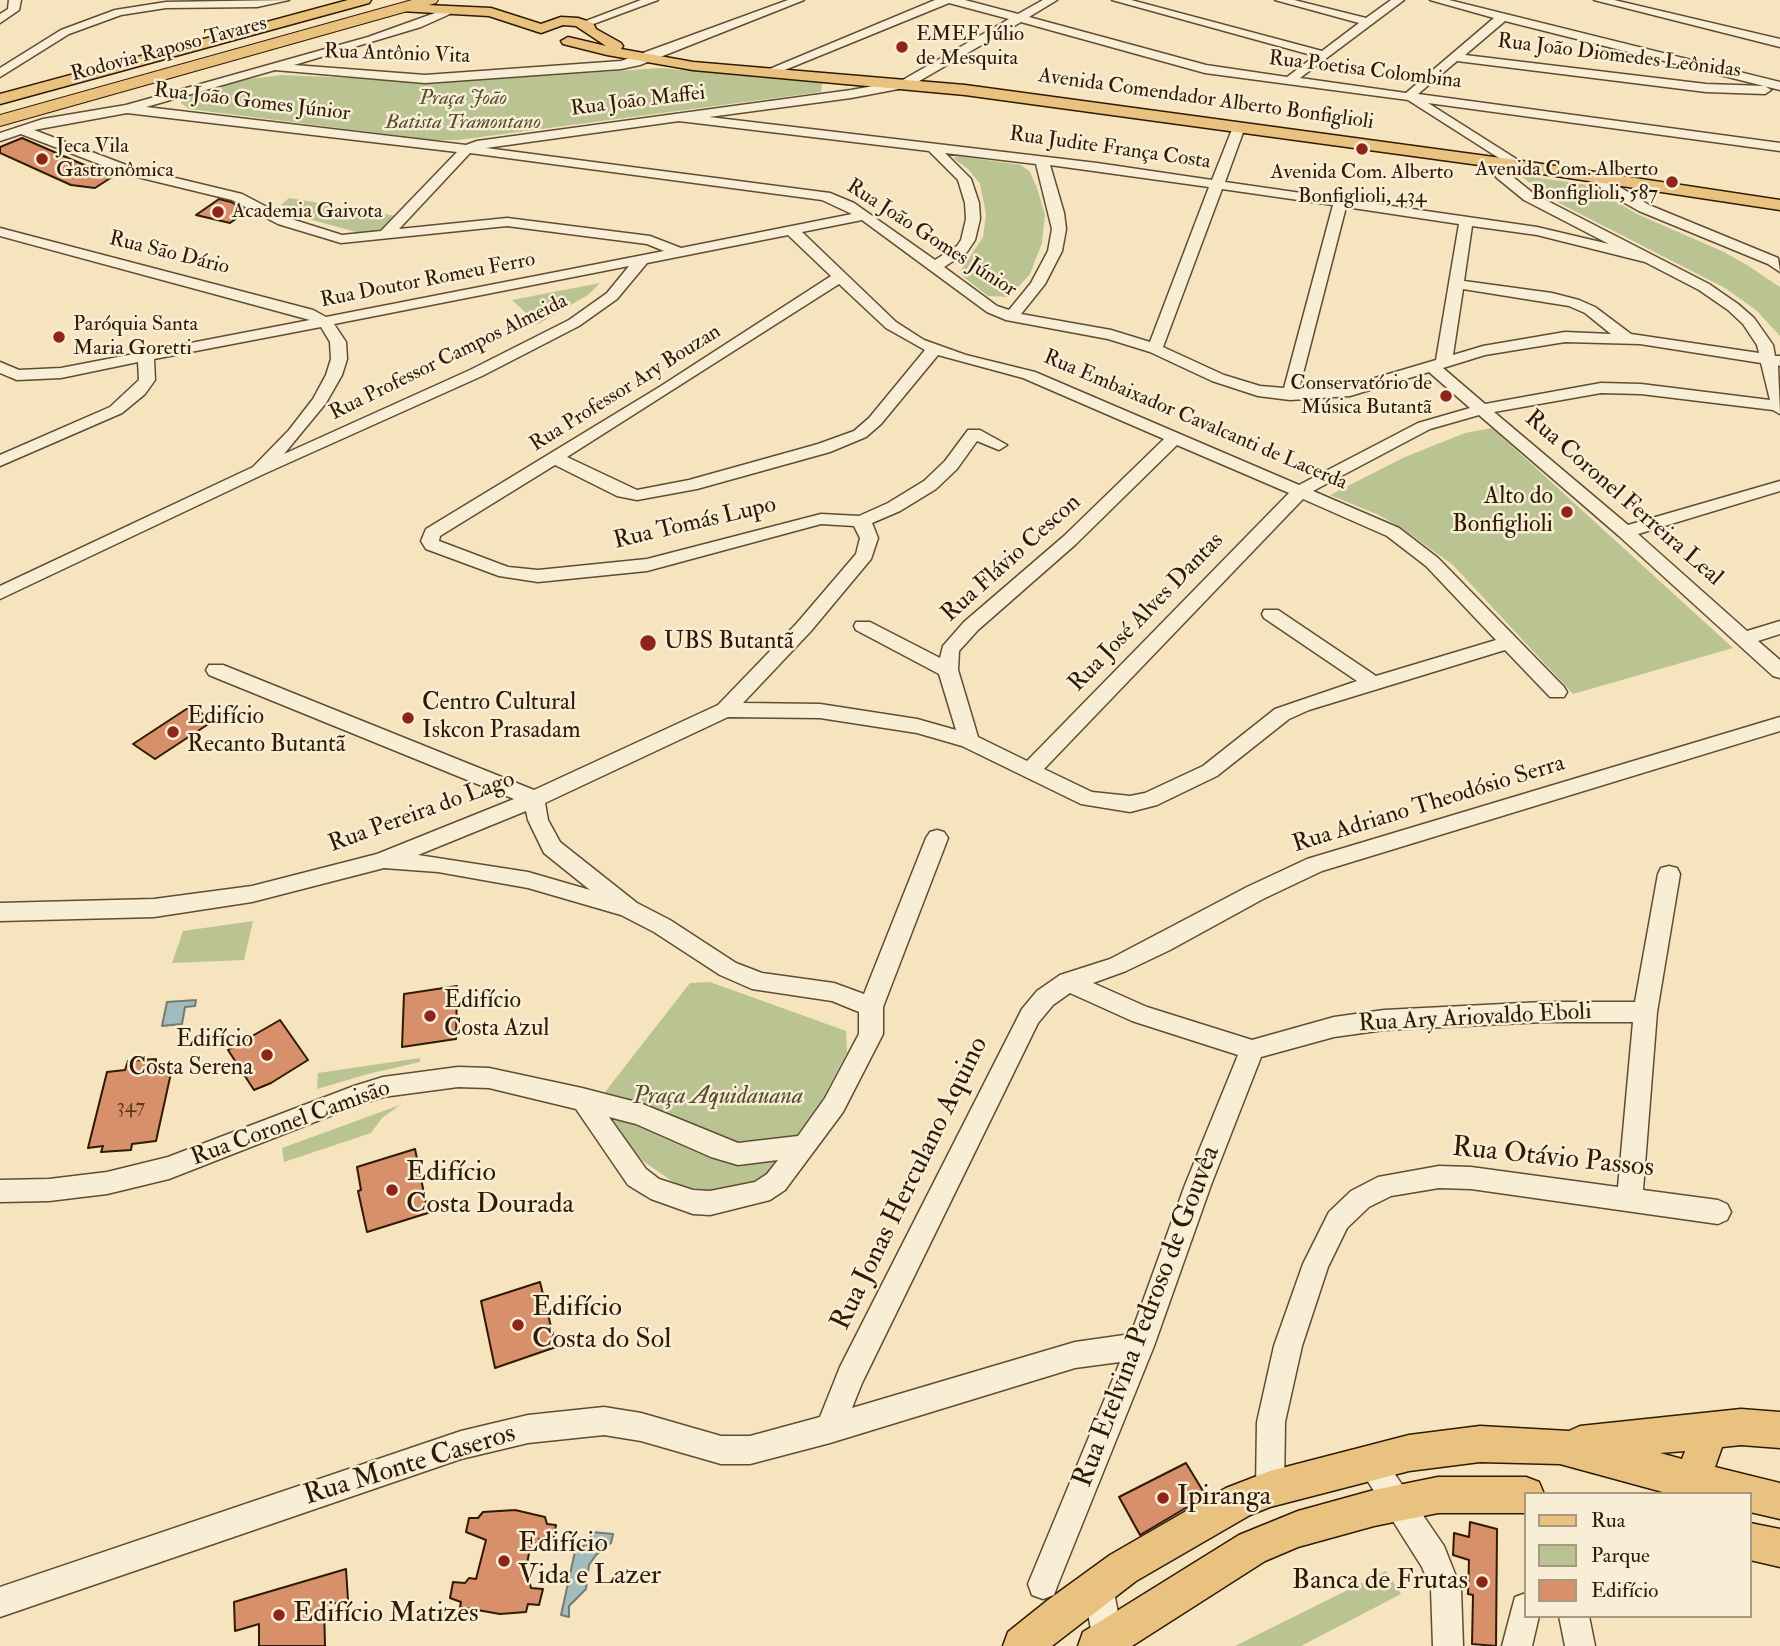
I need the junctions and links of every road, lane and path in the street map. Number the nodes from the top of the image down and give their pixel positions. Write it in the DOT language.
graph roads {
  1 [pos="15,0"];
  2 [pos="283,0"];
  3 [pos="364,0"];
  4 [pos="430,0"];
  5 [pos="501,0"];
  6 [pos="652,0"];
  7 [pos="798,0"];
  8 [pos="946,0"];
  9 [pos="952,0"];
  10 [pos="1051,0"];
  11 [pos="1118,0"];
  12 [pos="1281,0"];
  13 [pos="1398,0"];
  14 [pos="1436,0"];
  15 [pos="1600,0"];
  16 [pos="404,4"];
  17 [pos="446,12"];
  18 [pos="1502,17"];
  19 [pos="0,19"];
  20 [pos="1018,19"];
  21 [pos="1367,22"];
  22 [pos="546,26"];
  23 [pos="587,28"];
  24 [pos="568,41"];
  25 [pos="1780,43"];
  26 [pos="633,55"];
  27 [pos="1322,55"];
  28 [pos="1454,57"];
  29 [pos="195,66"];
  30 [pos="276,67"];
  31 [pos="0,73"];
  32 [pos="766,73"];
  33 [pos="842,79"];
  34 [pos="1289,81"];
  35 [pos="905,84"];
  36 [pos="1780,87"];
  37 [pos="1409,96"];
  38 [pos="0,99"];
  39 [pos="814,99"];
  40 [pos="127,109"];
  41 [pos="0,110"];
  42 [pos="51,117"];
  43 [pos="676,117"];
  44 [pos="1239,127"];
  45 [pos="2,131"];
  46 [pos="24,131"];
  47 [pos="524,137"];
  48 [pos="1475,139"];
  49 [pos="1780,147"];
  50 [pos="933,148"];
  51 [pos="467,149"];
  52 [pos="514,155"];
  53 [pos="1453,157"];
  54 [pos="1042,161"];
  55 [pos="1491,162"];
  56 [pos="1516,165"];
  57 [pos="1597,177"];
  58 [pos="1217,185"];
  59 [pos="1661,186"];
  60 [pos="1340,203"];
  61 [pos="1780,205"];
  62 [pos="1644,208"];
  63 [pos="1558,213"];
  64 [pos="864,216"];
  65 [pos="1466,222"];
  66 [pos="792,231"];
  67 [pos="1537,231"];
  68 [pos="0,232"];
  69 [pos="385,235"];
  70 [pos="682,253"];
  71 [pos="1644,258"];
  72 [pos="641,261"];
  73 [pos="1778,264"];
  74 [pos="933,266"];
  75 [pos="840,277"];
  76 [pos="1457,284"];
  77 [pos="1011,317"];
  78 [pos="325,322"];
  79 [pos="1626,338"];
  80 [pos="1155,349"];
  81 [pos="933,350"];
  82 [pos="146,357"];
  83 [pos="1774,360"];
  84 [pos="1437,364"];
  85 [pos="0,368"];
  86 [pos="1290,394"];
  87 [pos="1779,407"];
  88 [pos="1483,409"];
  89 [pos="1175,438"];
  90 [pos="999,445"];
  91 [pos="557,459"];
  92 [pos="0,461"];
  93 [pos="259,471"];
  94 [pos="1780,486"];
  95 [pos="1301,491"];
  96 [pos="860,522"];
  97 [pos="1625,532"];
  98 [pos="432,533"];
  99 [pos="0,593"];
  100 [pos="1271,614"];
  101 [pos="863,626"];
  102 [pos="1780,627"];
  103 [pos="1744,639"];
  104 [pos="1510,642"];
  105 [pos="216,670"];
  106 [pos="948,670"];
  107 [pos="1780,671"];
  108 [pos="1372,682"];
  109 [pos="1557,692"];
  110 [pos="725,710"];
  111 [pos="1780,724"];
  112 [pos="969,740"];
  113 [pos="1029,771"];
  114 [pos="534,799"];
  115 [pos="937,838"];
  116 [pos="380,861"];
  117 [pos="1669,874"];
  118 [pos="629,909"];
  119 [pos="0,912"];
  120 [pos="1068,982"];
  121 [pos="871,1007"];
  122 [pos="1645,1012"];
  123 [pos="1252,1051"];
  124 [pos="582,1098"];
  125 [pos="805,1146"];
  126 [pos="0,1192"];
  127 [pos="1630,1198"];
  128 [pos="1718,1212"];
  129 [pos="1140,1346"];
  130 [pos="830,1429"];
  131 [pos="1710,1430"];
  132 [pos="1780,1430"];
  133 [pos="1560,1446"];
  134 [pos="1368,1461"];
  135 [pos="1691,1487"];
  136 [pos="1270,1489"];
  137 [pos="1733,1492"];
  138 [pos="1524,1495"];
  139 [pos="1752,1495"];
  140 [pos="1780,1502"];
  141 [pos="1396,1503"];
  142 [pos="1752,1541"];
  143 [pos="1780,1548"];
  144 [pos="1044,1584"];
  145 [pos="1098,1586"];
  146 [pos="0,1602"];
  147 [pos="1524,1616"];
  148 [pos="1574,1618"];
  149 [pos="1104,1644"];
  150 [pos="1022,1646"];
  151 [pos="1448,1646"];
  152 [pos="1517,1646"];
  153 [pos="1580,1646"];
  1 -- 19 [label="street"];
  2 -- 31 [label="street"];
  3 -- 38 [label="main road"];
  4 -- 16 [label="highway, Rodovia Raposo Tavares"];
  5 -- 22 [label="main road"];
  6 -- 23 [label="street"];
  7 -- 26 [label="street, Rua Antônio Vita"];
  8 -- 32 [label="street"];
  9 -- 20 [label="street, Rua Poetisa Colombina"];
  10 -- 20 [label="street"];
  11 -- 27 [label="street"];
  12 -- 21 [label="street"];
  13 -- 21 [label="street"];
  14 -- 18 [label="street"];
  15 -- 25 [label="street"];
  16 -- 17 [label="main road"];
  16 -- 29 [label="highway, Rodovia Raposo Tavares"];
  16 -- 41 [label="highway, Rodovia Raposo Tavares"];
  17 -- 22 [label="main road"];
  17 -- 30 [label="street"];
  18 -- 28 [label="street"];
  18 -- 36 [label="street"];
  20 -- 34 [label="street, Rua Poetisa Colombina"];
  20 -- 35 [label="street"];
  21 -- 27 [label="street"];
  22 -- 23 [label="main road"];
  22 -- 24 [label="main road"];
  23 -- 24 [label="main road"];
  23 -- 26 [label="main road, Avenida Comendador Alberto Bonfiglioli"];
  24 -- 26 [label="main road, Avenida Comendador Alberto Bonfiglioli"];
  26 -- 30 [label="street, Rua Antônio Vita"];
  26 -- 32 [label="main road, Avenida Comendador Alberto Bonfiglioli"];
  27 -- 34 [label="street"];
  28 -- 36 [label="street, Rua João Diomedes Leônidas"];
  28 -- 37 [label="street"];
  29 -- 42 [label="highway"];
  29 -- 45 [label="highway, Rodovia Raposo Tavares"];
  30 -- 40 [label="street"];
  32 -- 33 [label="main road, Avenida Comendador Alberto Bonfiglioli"];
  33 -- 35 [label="main road, Avenida Comendador Alberto Bonfiglioli"];
  33 -- 39 [label="street, Rua João Maffei"];
  34 -- 37 [label="street, Rua Poetisa Colombina"];
  35 -- 39 [label="street, Rua João Maffei"];
  35 -- 44 [label="main road, Avenida Comendador Alberto Bonfiglioli"];
  37 -- 48 [label="street"];
  37 -- 49 [label="street, Rua Poetisa Colombina"];
  39 -- 43 [label="street, Rua João Maffei"];
  40 -- 42 [label="street"];
  40 -- 51 [label="street, Rua João Gomes Júnior"];
  42 -- 45 [label="street"];
  42 -- 46 [label="street"];
  43 -- 47 [label="street, Rua João Maffei"];
  43 -- 50 [label="street, Rua Judite França Costa"];
  44 -- 53 [label="main road, Avenida Comendador Alberto Bonfiglioli"];
  44 -- 58 [label="street"];
  45 -- 46 [label="street"];
  46 -- 69 [label="street"];
  47 -- 51 [label="street, Rua João Maffei"];
  47 -- 52 [label="street"];
  48 -- 53 [label="street"];
  48 -- 56 [label="street"];
  50 -- 54 [label="street, Rua Judite França Costa"];
  50 -- 74 [label="street"];
  51 -- 52 [label="street, Rua João Gomes Júnior"];
  51 -- 69 [label="street"];
  52 -- 64 [label="street, Rua João Gomes Júnior"];
  53 -- 55 [label="main road, Avenida Comendador Alberto Bonfiglioli"];
  54 -- 58 [label="street, Rua Judite França Costa"];
  54 -- 77 [label="street"];
  55 -- 56 [label="main road, Avenida Comendador Alberto Bonfiglioli"];
  55 -- 63 [label="street"];
  56 -- 57 [label="main road, Avenida Comendador Alberto Bonfiglioli"];
  57 -- 59 [label="main road, Avenida Comendador Alberto Bonfiglioli"];
  57 -- 62 [label="street"];
  58 -- 60 [label="street, Rua Judite França Costa"];
  58 -- 80 [label="street"];
  59 -- 61 [label="main road, Avenida Comendador Alberto Bonfiglioli"];
  59 -- 62 [label="street"];
  60 -- 65 [label="street, Rua Judite França Costa"];
  60 -- 86 [label="street"];
  62 -- 73 [label="street"];
  63 -- 67 [label="street"];
  63 -- 71 [label="street"];
  64 -- 66 [label="street, Rua Doutor Romeu Ferro"];
  64 -- 74 [label="street, Rua João Gomes Júnior"];
  65 -- 67 [label="street, Rua Judite França Costa"];
  65 -- 76 [label="street"];
  66 -- 70 [label="street, Rua Doutor Romeu Ferro"];
  66 -- 75 [label="street, Rua Embaixador Cavalcanti de Lacerda"];
  67 -- 71 [label="street, Rua Judite França Costa"];
  68 -- 78 [label="street, Rua São Dário"];
  69 -- 70 [label="street"];
  70 -- 72 [label="street, Rua Doutor Romeu Ferro"];
  71 -- 83 [label="street"];
  72 -- 78 [label="street, Rua Doutor Romeu Ferro"];
  72 -- 93 [label="street, Rua Professor Campos Almeida"];
  74 -- 77 [label="street, Rua João Gomes Júnior"];
  75 -- 81 [label="street, Rua Embaixador Cavalcanti de Lacerda"];
  75 -- 91 [label="street, Rua Professor Ary Bouzan"];
  76 -- 79 [label="street"];
  76 -- 84 [label="street"];
  77 -- 80 [label="street, Rua João Gomes Júnior"];
  78 -- 82 [label="street, Rua Doutor Romeu Ferro"];
  78 -- 93 [label="street"];
  79 -- 83 [label="street, Rua João Gomes Júnior"];
  79 -- 84 [label="street, Rua João Gomes Júnior"];
  80 -- 86 [label="street, Rua João Gomes Júnior"];
  81 -- 89 [label="street, Rua Embaixador Cavalcanti de Lacerda"];
  81 -- 91 [label="street"];
  82 -- 85 [label="street, Rua Doutor Romeu Ferro"];
  82 -- 92 [label="street"];
  83 -- 87 [label="street"];
  84 -- 86 [label="street, Rua João Gomes Júnior"];
  84 -- 88 [label="street, Rua Coronel Ferreira Leal"];
  87 -- 88 [label="street, Rua José Alves Dantas"];
  88 -- 95 [label="street, Rua José Alves Dantas"];
  88 -- 97 [label="street, Rua Coronel Ferreira Leal"];
  89 -- 95 [label="street, Rua Embaixador Cavalcanti de Lacerda"];
  89 -- 106 [label="street, Rua Flávio Cescon"];
  90 -- 96 [label="street"];
  91 -- 98 [label="street, Rua Professor Ary Bouzan"];
  93 -- 99 [label="street, Rua Professor Campos Almeida"];
  94 -- 97 [label="street"];
  95 -- 104 [label="street, Rua Embaixador Cavalcanti de Lacerda"];
  95 -- 113 [label="street, Rua José Alves Dantas"];
  96 -- 98 [label="street, Rua Tomás Lupo"];
  96 -- 110 [label="street"];
  97 -- 103 [label="street, Rua Coronel Ferreira Leal"];
  100 -- 108 [label="street"];
  101 -- 106 [label="street"];
  102 -- 103 [label="street"];
  103 -- 107 [label="street, Rua Coronel Ferreira Leal"];
  104 -- 108 [label="street"];
  104 -- 109 [label="street, Rua Embaixador Cavalcanti de Lacerda"];
  105 -- 114 [label="street"];
  106 -- 112 [label="street"];
  108 -- 113 [label="street"];
  110 -- 112 [label="street"];
  110 -- 114 [label="street"];
  111 -- 120 [label="street, Rua Adriano Theodósio Serra"];
  112 -- 113 [label="street"];
  114 -- 116 [label="street, Rua Pereira do Lago"];
  114 -- 118 [label="street, Rua Pereira do Lago"];
  115 -- 121 [label="street"];
  116 -- 118 [label="street"];
  116 -- 119 [label="street, Rua Pereira do Lago"];
  117 -- 122 [label="street"];
  118 -- 121 [label="street, Rua Pereira do Lago"];
  120 -- 123 [label="street"];
  120 -- 130 [label="street, Rua Jonas Herculano Aquino"];
  121 -- 125 [label="street"];
  122 -- 123 [label="street, Rua Ary Ariovaldo Eboli"];
  122 -- 127 [label="street"];
  123 -- 129 [label="street, Rua Etelvina Pedroso de Gouvêa"];
  124 -- 125 [label="street, Rua Coronel Camisão"];
  124 -- 125 [label="street"];
  124 -- 126 [label="street, Rua Coronel Camisão"];
  127 -- 128 [label="street, Rua Otávio Passos"];
  127 -- 136 [label="street, Rua Otávio Passos"];
  129 -- 130 [label="street, Rua Monte Caseros"];
  129 -- 144 [label="street, Rua Etelvina Pedroso de Gouvêa"];
  130 -- 146 [label="street, Rua Monte Caseros"];
  131 -- 132 [label="main road"];
  131 -- 133 [label="main road"];
  131 -- 135 [label="main road"];
  133 -- 134 [label="main road"];
  133 -- 135 [label="main road"];
  134 -- 136 [label="main road"];
  134 -- 141 [label="street"];
  135 -- 137 [label="main road"];
  136 -- 145 [label="main road"];
  138 -- 141 [label="main road"];
  139 -- 140 [label="main road"];
  141 -- 149 [label="main road"];
  141 -- 151 [label="street"];
  142 -- 143 [label="main road"];
  145 -- 149 [label="street"];
  145 -- 150 [label="main road"];
  147 -- 152 [label="street"];
  148 -- 153 [label="street"];
}
